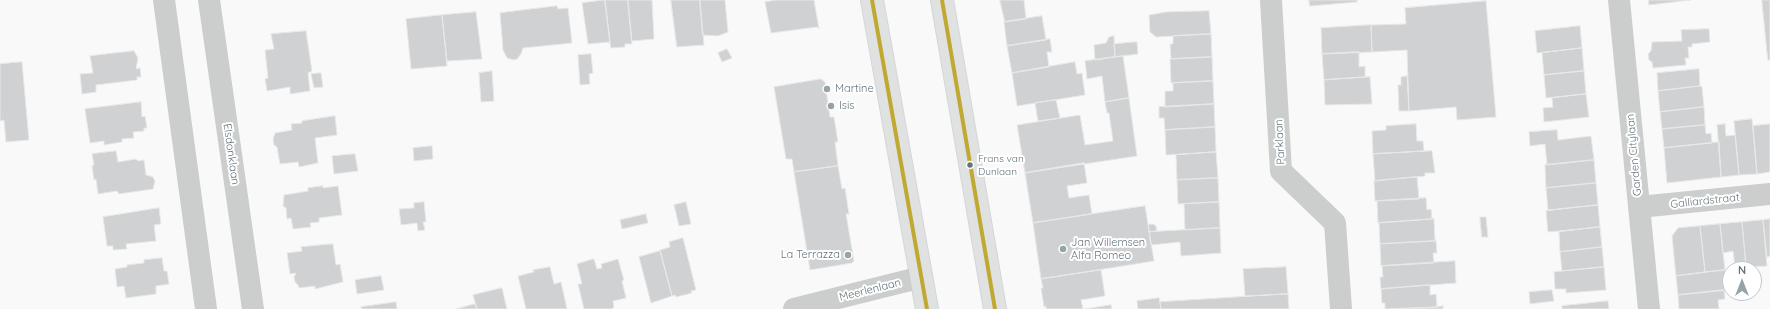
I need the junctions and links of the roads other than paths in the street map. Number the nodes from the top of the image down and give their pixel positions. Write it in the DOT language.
graph roads {
  1 [pos="164,0"];
  2 [pos="209,0"];
  3 [pos="872,0"];
  4 [pos="942,0"];
  5 [pos="1271,0"];
  6 [pos="1619,0"];
  7 [pos="1770,194"];
  8 [pos="1639,207"];
  9 [pos="922,277"];
  10 [pos="206,309"];
  11 [pos="253,309"];
  12 [pos="794,309"];
  13 [pos="927,309"];
  14 [pos="995,309"];
  15 [pos="1341,309"];
  16 [pos="1649,309"];
  1 -- 10 [label="street"];
  2 -- 11 [label="street, Elsdonklaan"];
  3 -- 9 [label="main road"];
  4 -- 14 [label="main road"];
  5 -- 15 [label="street, Parklaan"];
  6 -- 8 [label="street, Garden Citylaan"];
  7 -- 8 [label="street, Galliardstraat"];
  8 -- 16 [label="street, Garden Citylaan"];
  9 -- 12 [label="street, Meerlenlaan"];
  9 -- 13 [label="main road"];
}
